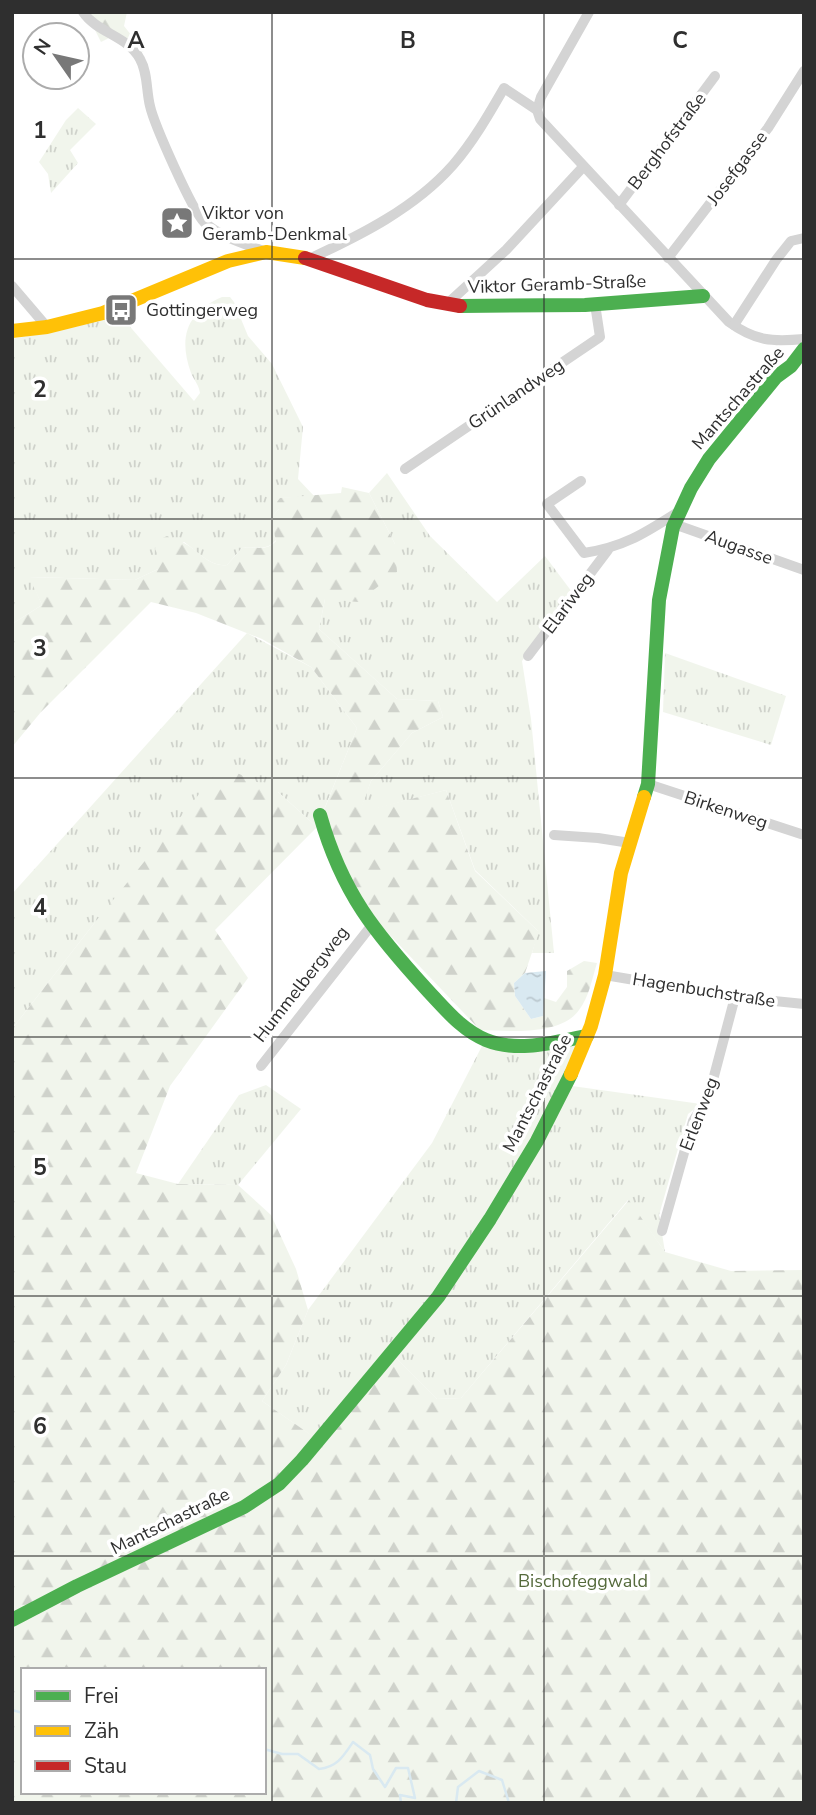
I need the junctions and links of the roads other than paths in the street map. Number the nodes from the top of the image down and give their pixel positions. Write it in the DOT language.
graph roads {
  1 [pos="83,12"];
  2 [pos="589,12"];
  3 [pos="803,72"];
  4 [pos="715,76"];
  5 [pos="537,110"];
  6 [pos="583,167"];
  7 [pos="619,205"];
  8 [pos="804,238"];
  9 [pos="266,252"];
  10 [pos="668,258"];
  11 [pos="309,259"];
  12 [pos="12,286"];
  13 [pos="703,296"];
  14 [pos="595,304"];
  15 [pos="446,305"];
  16 [pos="734,326"];
  17 [pos="47,327"];
  18 [pos="12,331"];
  19 [pos="804,339"];
  20 [pos="804,349"];
  21 [pos="405,469"];
  22 [pos="580,481"];
  23 [pos="676,518"];
  24 [pos="608,550"];
  25 [pos="804,570"];
  26 [pos="528,656"];
  27 [pos="648,784"];
  28 [pos="320,815"];
  29 [pos="554,835"];
  30 [pos="804,835"];
  31 [pos="629,843"];
  32 [pos="371,926"];
  33 [pos="605,975"];
  34 [pos="735,997"];
  35 [pos="804,1004"];
  36 [pos="587,1036"];
  37 [pos="261,1066"];
  38 [pos="662,1231"];
  39 [pos="12,1620"];
  1 -- 9 [label="street"];
  2 -- 5 [label="street"];
  3 -- 10 [label="street, Josefgasse"];
  4 -- 7 [label="street, Berghofstraße"];
  5 -- 6 [label="street, Berghofstraße"];
  5 -- 11 [label="street, Berghofstraße"];
  6 -- 7 [label="street, Berghofstraße"];
  6 -- 15 [label="street"];
  7 -- 10 [label="street, Berghofstraße"];
  8 -- 16 [label="street"];
  9 -- 11 [label="street, Viktor Geramb-Straße"];
  9 -- 17 [label="street, Viktor Geramb-Straße"];
  10 -- 13 [label="street, Berghofstraße"];
  11 -- 15 [label="street, Viktor Geramb-Straße"];
  12 -- 17 [label="street"];
  13 -- 14 [label="street, Viktor Geramb-Straße"];
  13 -- 16 [label="street"];
  14 -- 15 [label="street, Viktor Geramb-Straße"];
  14 -- 21 [label="street, Grünlandweg"];
  16 -- 19 [label="street"];
  17 -- 18 [label="street, Viktor Geramb-Straße"];
  20 -- 23 [label="street, Mantschastraße"];
  22 -- 24 [label="street, Elariweg"];
  23 -- 24 [label="street, Elariweg"];
  23 -- 25 [label="street, Augasse"];
  23 -- 27 [label="street, Mantschastraße"];
  24 -- 26 [label="street, Elariweg"];
  27 -- 30 [label="street, Birkenweg"];
  27 -- 31 [label="street, Mantschastraße"];
  28 -- 32 [label="street, Hummelbergweg"];
  29 -- 31 [label="street"];
  31 -- 33 [label="street, Mantschastraße"];
  32 -- 36 [label="street, Hummelbergweg"];
  32 -- 37 [label="street, Hummelbergweg"];
  33 -- 34 [label="street, Hagenbuchstraße"];
  33 -- 36 [label="street, Mantschastraße"];
  34 -- 35 [label="street, Hagenbuchstraße"];
  34 -- 38 [label="street, Erlenweg"];
  36 -- 39 [label="street, Mantschastraße"];
}
